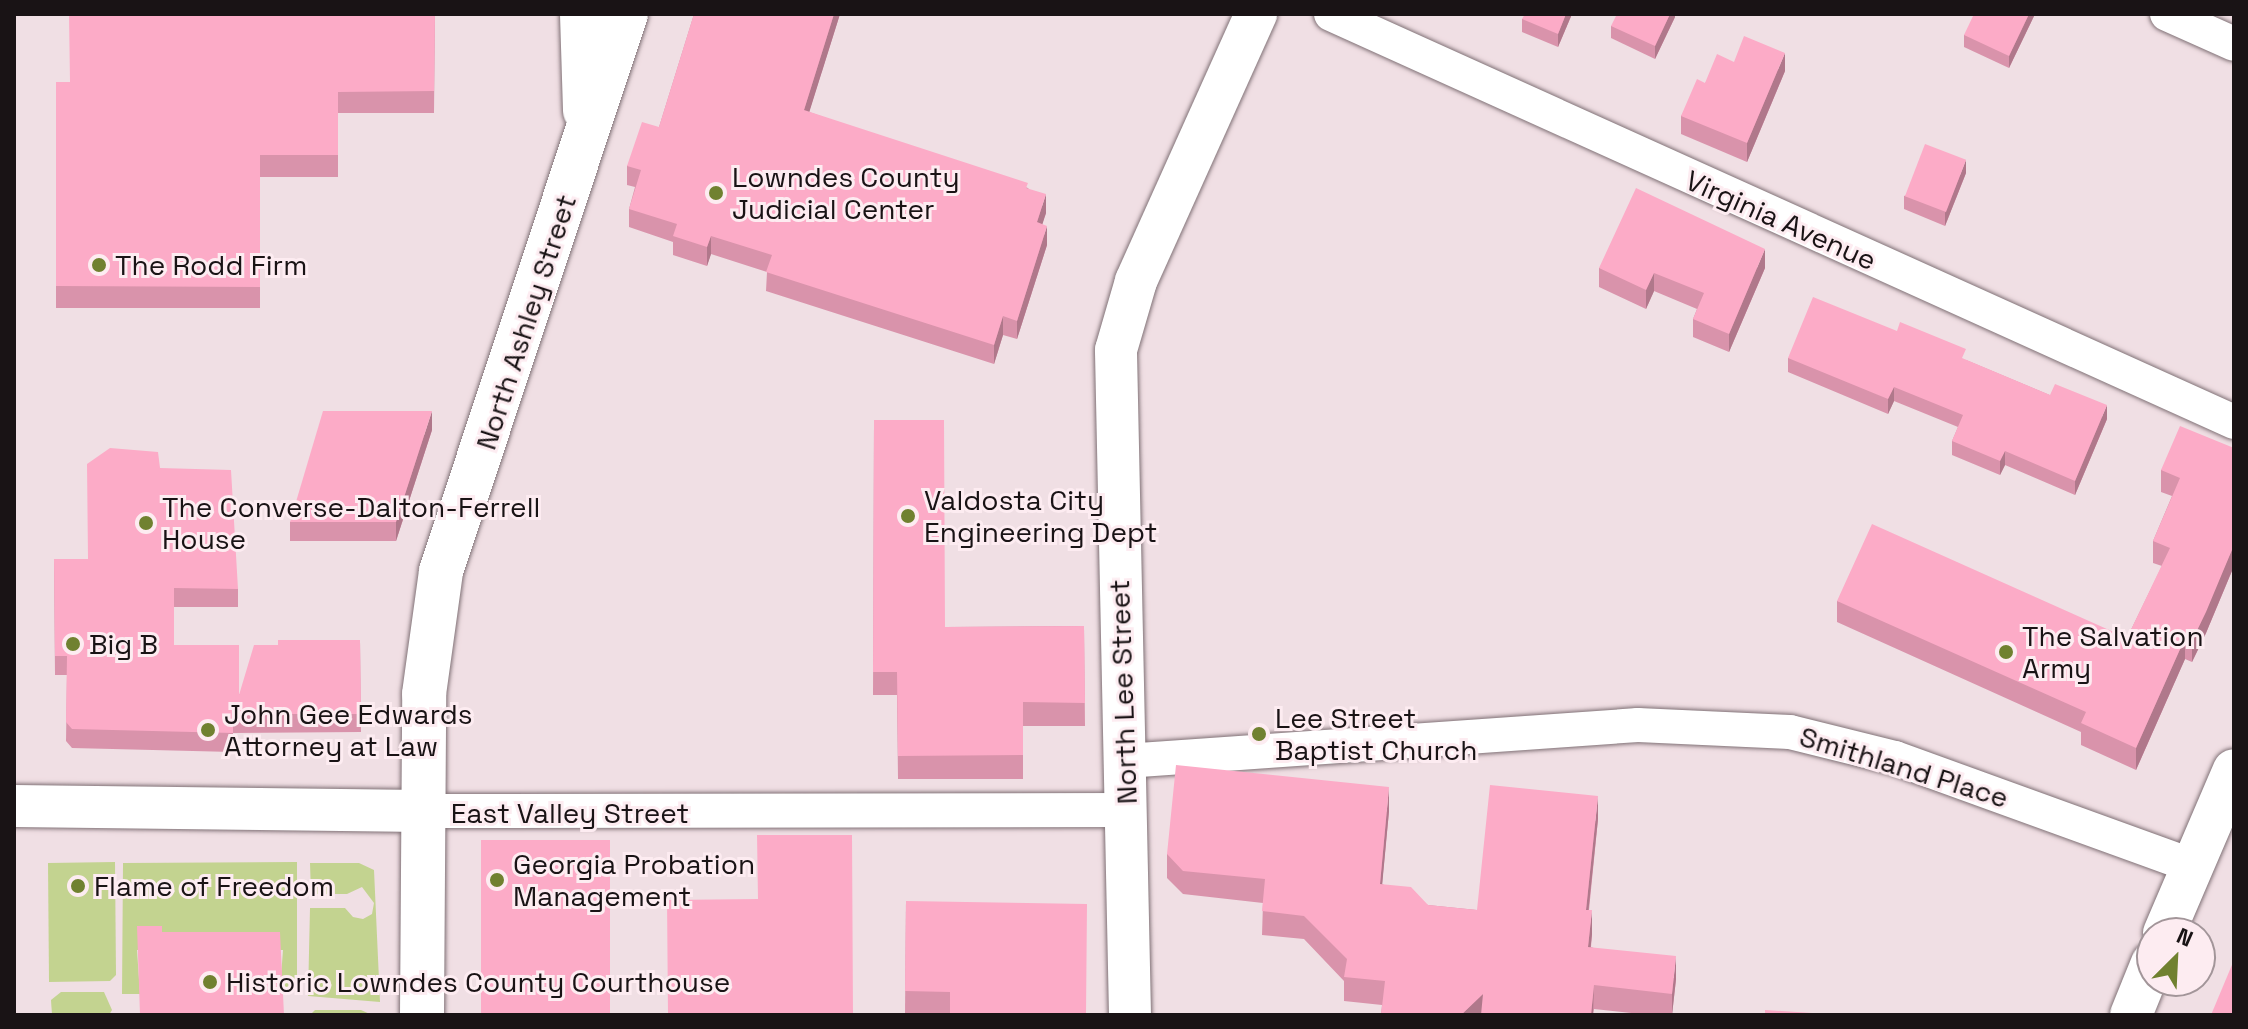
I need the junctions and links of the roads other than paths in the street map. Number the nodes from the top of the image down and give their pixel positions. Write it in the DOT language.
graph roads {
  1 [pos="582,14"];
  2 [pos="626,14"];
  3 [pos="1256,14"];
  4 [pos="1331,14"];
  5 [pos="2167,14"];
  6 [pos="2234,44"];
  7 [pos="587,133"];
  8 [pos="2234,422"];
  9 [pos="1125,761"];
  10 [pos="2234,770"];
  11 [pos="14,806"];
  12 [pos="1127,810"];
  13 [pos="423,811"];
  14 [pos="2193,866"];
  15 [pos="2171,917"];
  16 [pos="422,1015"];
  17 [pos="1130,1015"];
  1 -- 7 [label="main road"];
  2 -- 7 [label="main road, North Ashley Street"];
  3 -- 9 [label="street, North Lee Street"];
  4 -- 8 [label="street, Virginia Avenue"];
  5 -- 6 [label="street"];
  7 -- 13 [label="main road, North Ashley Street"];
  9 -- 12 [label="street, North Lee Street"];
  9 -- 14 [label="street, Smithland Place"];
  10 -- 14 [label="street"];
  11 -- 13 [label="street, East Valley Street"];
  12 -- 13 [label="street, East Valley Street"];
  12 -- 17 [label="street, North Lee Street"];
  13 -- 16 [label="main road, North Ashley Street"];
  14 -- 15 [label="street"];
}
